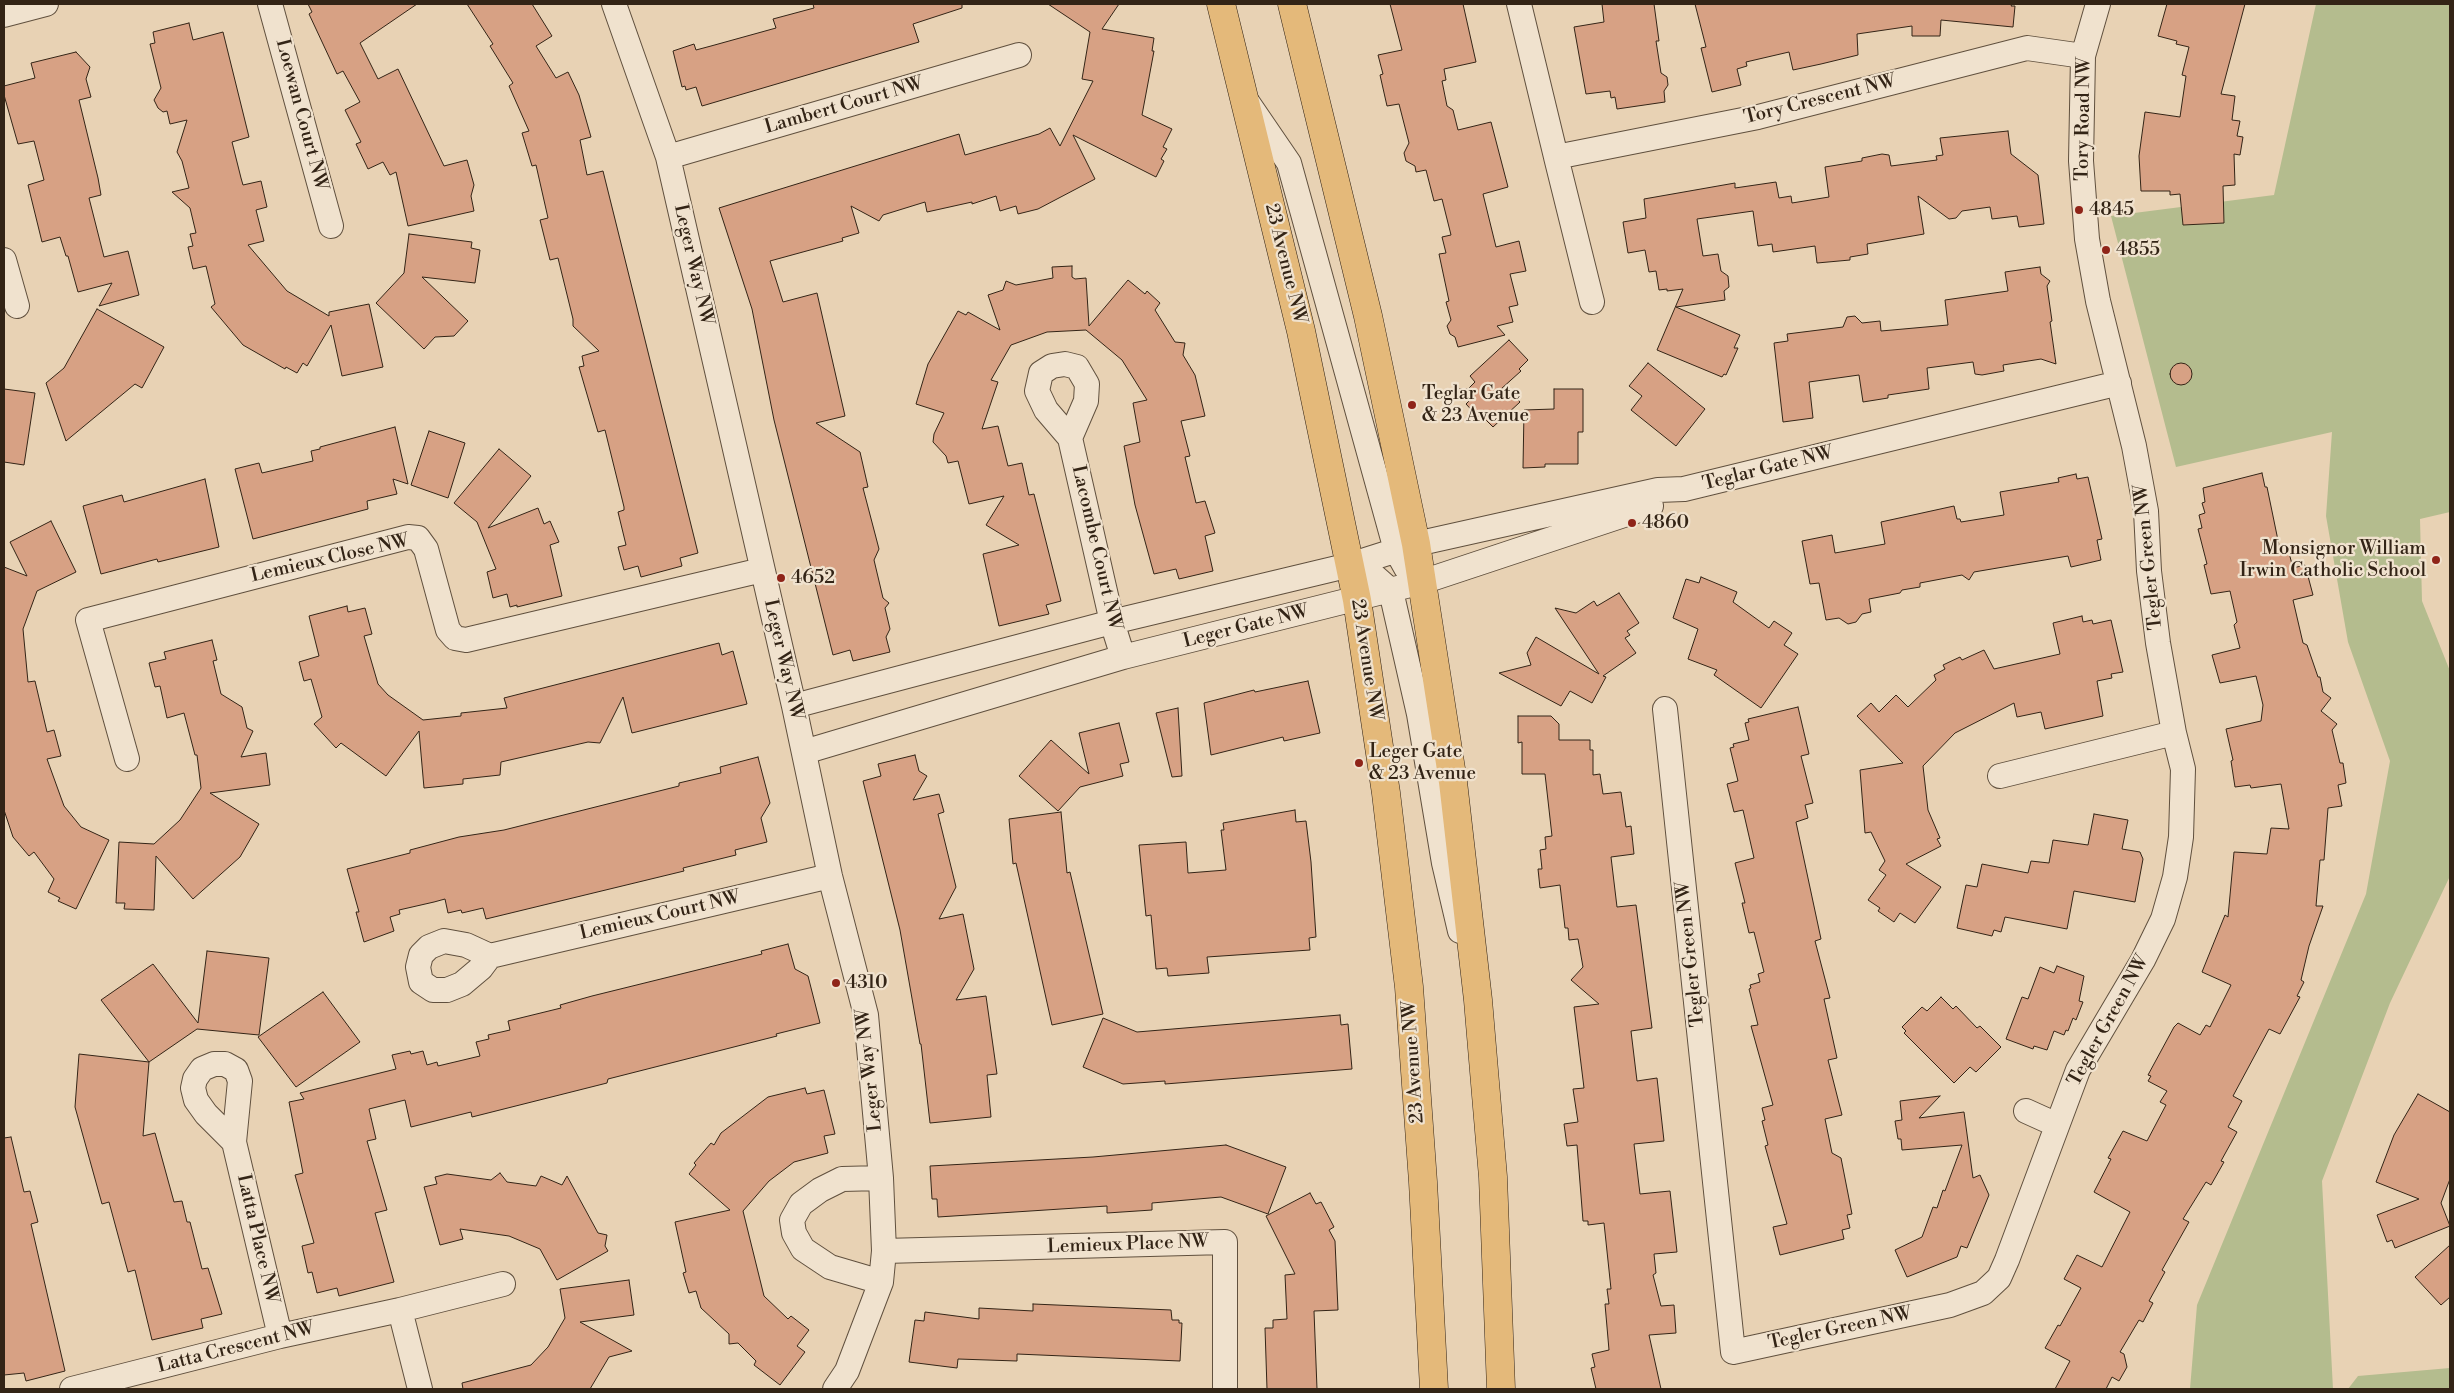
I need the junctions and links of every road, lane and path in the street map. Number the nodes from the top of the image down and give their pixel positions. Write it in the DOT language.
graph roads {
  1 [pos="46,4"];
  2 [pos="270,4"];
  3 [pos="614,4"];
  4 [pos="1221,4"];
  5 [pos="1292,4"];
  6 [pos="1519,4"];
  7 [pos="2098,4"];
  8 [pos="4,15"];
  9 [pos="1019,55"];
  10 [pos="2083,56"];
  11 [pos="1245,98"];
  12 [pos="668,157"];
  13 [pos="1556,157"];
  14 [pos="331,226"];
  15 [pos="4,260"];
  16 [pos="1592,302"];
  17 [pos="17,306"];
  18 [pos="2119,383"];
  19 [pos="1070,438"];
  20 [pos="1684,490"];
  21 [pos="1406,547"];
  22 [pos="1350,564"];
  23 [pos="762,570"];
  24 [pos="1422,582"];
  25 [pos="1391,591"];
  26 [pos="1357,600"];
  27 [pos="1112,622"];
  28 [pos="1123,657"];
  29 [pos="794,706"];
  30 [pos="1665,710"];
  31 [pos="2174,733"];
  32 [pos="804,752"];
  33 [pos="127,760"];
  34 [pos="2000,776"];
  35 [pos="830,876"];
  36 [pos="490,956"];
  37 [pos="1478,1000"];
  38 [pos="2026,1111"];
  39 [pos="2057,1126"];
  40 [pos="234,1142"];
  41 [pos="881,1178"];
  42 [pos="884,1251"];
  43 [pos="881,1282"];
  44 [pos="503,1284"];
  45 [pos="400,1310"];
  46 [pos="280,1336"];
  47 [pos="72,1389"];
  48 [pos="420,1389"];
  49 [pos="835,1389"];
  50 [pos="1225,1389"];
  51 [pos="1434,1389"];
  52 [pos="1501,1389"];
  1 -- 8 [label="street"];
  2 -- 14 [label="street, Loewan Court NW"];
  3 -- 12 [label="street, Leger Way NW"];
  4 -- 11 [label="main road, 23 Avenue NW"];
  5 -- 21 [label="main road"];
  6 -- 13 [label="street"];
  7 -- 10 [label="street, Tory Road NW"];
  9 -- 12 [label="street, Lambert Court NW"];
  10 -- 13 [label="street, Tory Crescent NW"];
  10 -- 18 [label="street, Tory Road NW"];
  11 -- 21 [label="street"];
  11 -- 22 [label="main road, 23 Avenue NW"];
  12 -- 23 [label="street, Leger Way NW"];
  13 -- 16 [label="street"];
  15 -- 17 [label="street"];
  18 -- 20 [label="street, Teglar Gate NW"];
  18 -- 31 [label="street, Tegler Green NW"];
  19 -- 27 [label="street, Lacombe Court NW"];
  20 -- 21 [label="street, Teglar Gate NW"];
  20 -- 24 [label="street, Leger Gate NW"];
  21 -- 22 [label="street, Leger Gate NW"];
  21 -- 24 [label="main road"];
  22 -- 25 [label="street"];
  22 -- 26 [label="main road, 23 Avenue NW"];
  22 -- 27 [label="street, Leger Gate NW"];
  23 -- 29 [label="street, Leger Way NW"];
  23 -- 33 [label="street, Lemieux Close NW"];
  24 -- 25 [label="street, Leger Gate NW"];
  24 -- 37 [label="main road"];
  25 -- 26 [label="street, Leger Gate NW"];
  25 -- 37 [label="street"];
  26 -- 28 [label="street, Leger Gate NW"];
  26 -- 51 [label="main road, 23 Avenue NW"];
  27 -- 28 [label="street, Lacombe Court NW"];
  27 -- 29 [label="street, Leger Gate NW"];
  28 -- 32 [label="street, Leger Gate NW"];
  29 -- 32 [label="street, Leger Way NW"];
  30 -- 39 [label="street, Tegler Green NW"];
  31 -- 34 [label="street"];
  31 -- 39 [label="street, Tegler Green NW"];
  32 -- 35 [label="street, Leger Way NW"];
  35 -- 36 [label="street, Lemieux Court NW"];
  35 -- 41 [label="street, Leger Way NW"];
  37 -- 52 [label="main road"];
  38 -- 39 [label="street"];
  40 -- 46 [label="street, Latta Place NW"];
  41 -- 42 [label="street, Leger Way NW"];
  41 -- 43 [label="street"];
  42 -- 43 [label="street, Leger Way NW"];
  42 -- 50 [label="street, Lemieux Place NW"];
  43 -- 49 [label="street, Leger Way NW"];
  44 -- 45 [label="street, Latta Crescent NW"];
  45 -- 46 [label="street, Latta Crescent NW"];
  45 -- 48 [label="street"];
  46 -- 47 [label="street, Latta Crescent NW"];
}
